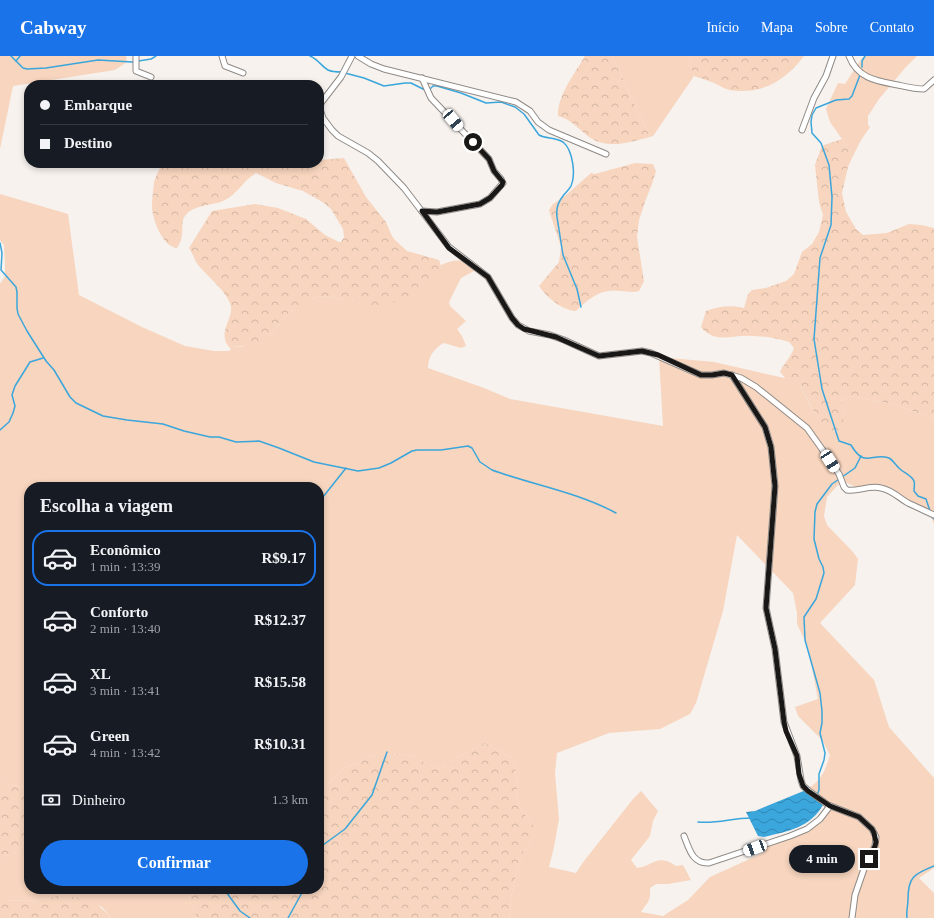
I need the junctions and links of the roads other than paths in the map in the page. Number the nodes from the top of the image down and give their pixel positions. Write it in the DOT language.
graph roads {
  1 [pos="136,56"];
  2 [pos="222,56"];
  3 [pos="352,56"];
  4 [pos="358,56"];
  5 [pos="833,56"];
  6 [pos="849,56"];
  7 [pos="243,73"];
  8 [pos="151,77"];
  9 [pos="422,78"];
  10 [pos="934,80"];
  11 [pos="324,99"];
  12 [pos="324,119"];
  13 [pos="802,130"];
  14 [pos="606,154"];
  15 [pos="422,211"];
  16 [pos="732,375"];
  17 [pos="934,515"];
  18 [pos="830,806"];
  19 [pos="684,836"];
  20 [pos="852,918"];
  1 -- 8 [label="street"];
  2 -- 7 [label="street"];
  3 -- 11 [label="street"];
  4 -- 9 [label="street"];
  5 -- 13 [label="street"];
  6 -- 10 [label="street"];
  9 -- 14 [label="street"];
  9 -- 15 [label="street"];
  12 -- 15 [label="street"];
  15 -- 16 [label="street"];
  16 -- 17 [label="street"];
  16 -- 18 [label="street"];
  18 -- 19 [label="street"];
  18 -- 20 [label="street"];
}
